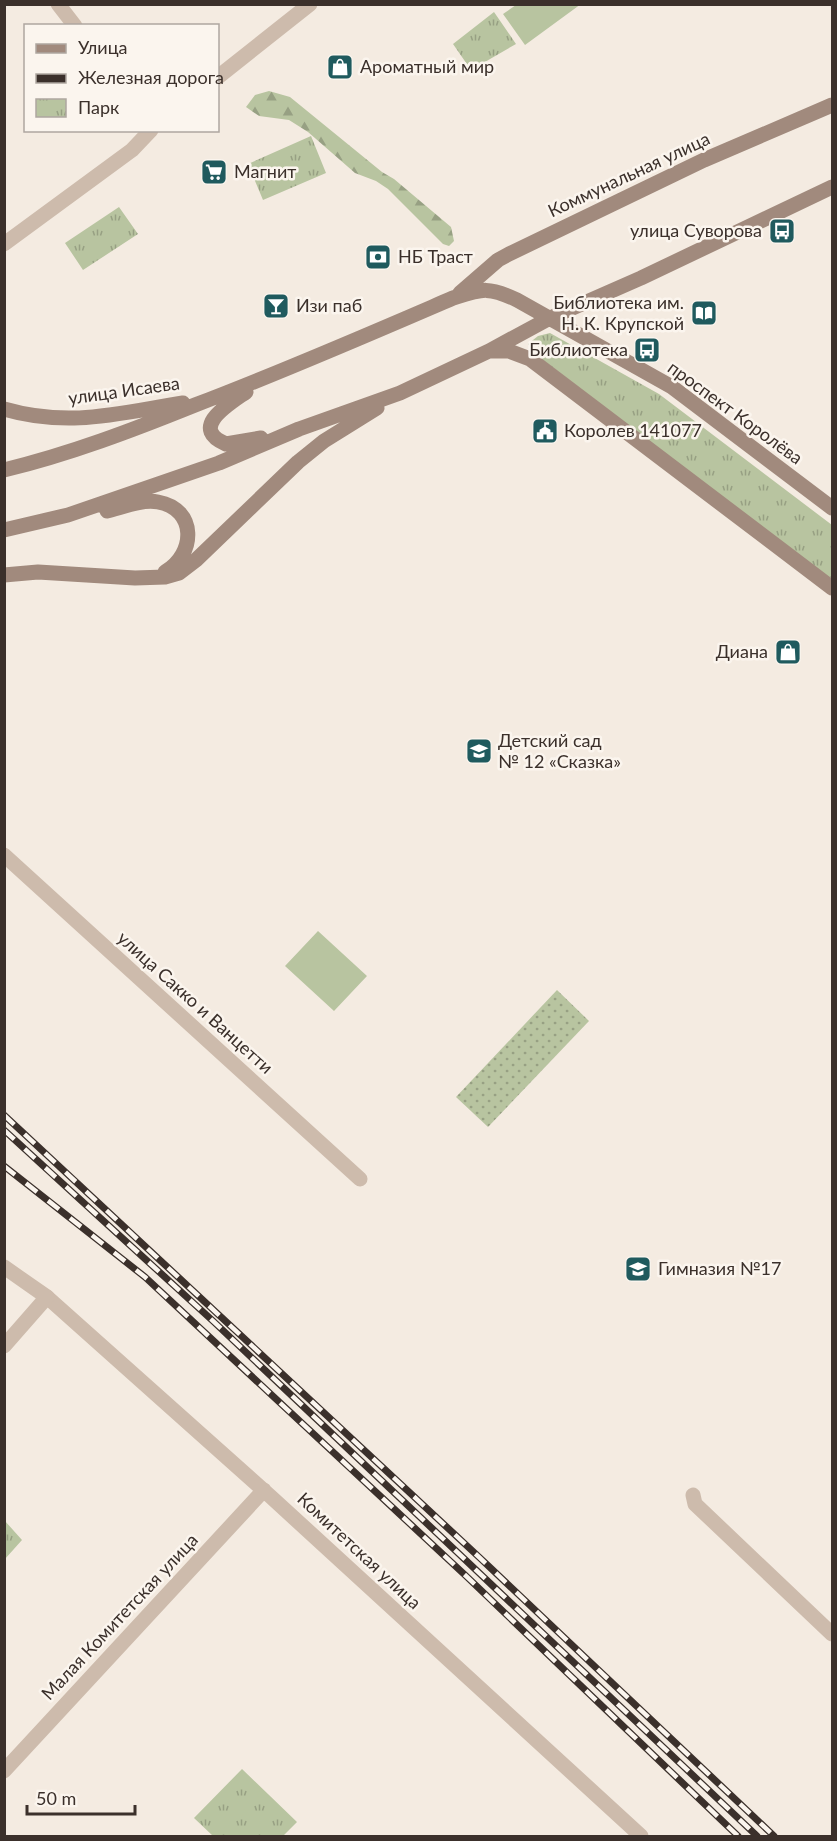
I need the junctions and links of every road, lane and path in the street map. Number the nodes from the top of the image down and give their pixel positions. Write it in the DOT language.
graph roads {
  1 [pos="58,4"];
  2 [pos="310,4"];
  3 [pos="73,24"];
  4 [pos="219,76"];
  5 [pos="832,105"];
  6 [pos="149,132"];
  7 [pos="832,187"];
  8 [pos="4,244"];
  9 [pos="453,298"];
  10 [pos="550,318"];
  11 [pos="489,351"];
  12 [pos="270,376"];
  13 [pos="400,393"];
  14 [pos="213,399"];
  15 [pos="4,409"];
  16 [pos="299,429"];
  17 [pos="4,470"];
  18 [pos="832,508"];
  19 [pos="68,515"];
  20 [pos="4,530"];
  21 [pos="4,575"];
  22 [pos="157,577"];
  23 [pos="832,588"];
  24 [pos="4,855"];
  25 [pos="360,1179"];
  26 [pos="4,1267"];
  27 [pos="47,1297"];
  28 [pos="4,1346"];
  29 [pos="264,1490"];
  30 [pos="693,1495"];
  31 [pos="832,1634"];
  32 [pos="4,1771"];
  33 [pos="641,1836"];
  1 -- 3 [label="street"];
  2 -- 4 [label="street"];
  5 -- 9 [label="main road, Коммунальная улица"];
  6 -- 8 [label="street"];
  7 -- 10 [label="main road"];
  9 -- 10 [label="main road, проспект Королёва"];
  9 -- 12 [label="main road"];
  10 -- 11 [label="main road"];
  10 -- 18 [label="main road, проспект Королёва"];
  11 -- 13 [label="main road"];
  11 -- 23 [label="main road"];
  12 -- 14 [label="main road"];
  12 -- 16 [label="main road"];
  13 -- 16 [label="main road"];
  13 -- 22 [label="main road"];
  14 -- 15 [label="main road, улица Исаева"];
  14 -- 17 [label="main road"];
  16 -- 19 [label="main road"];
  19 -- 20 [label="main road"];
  19 -- 22 [label="main road"];
  21 -- 22 [label="main road"];
  24 -- 25 [label="street, улица Сакко и Ванцетти"];
  26 -- 27 [label="street, Комитетская улица"];
  27 -- 28 [label="street"];
  27 -- 29 [label="street, Комитетская улица"];
  29 -- 32 [label="street, Малая Комитетская улица"];
  29 -- 33 [label="street, Комитетская улица"];
  30 -- 31 [label="street"];
}
